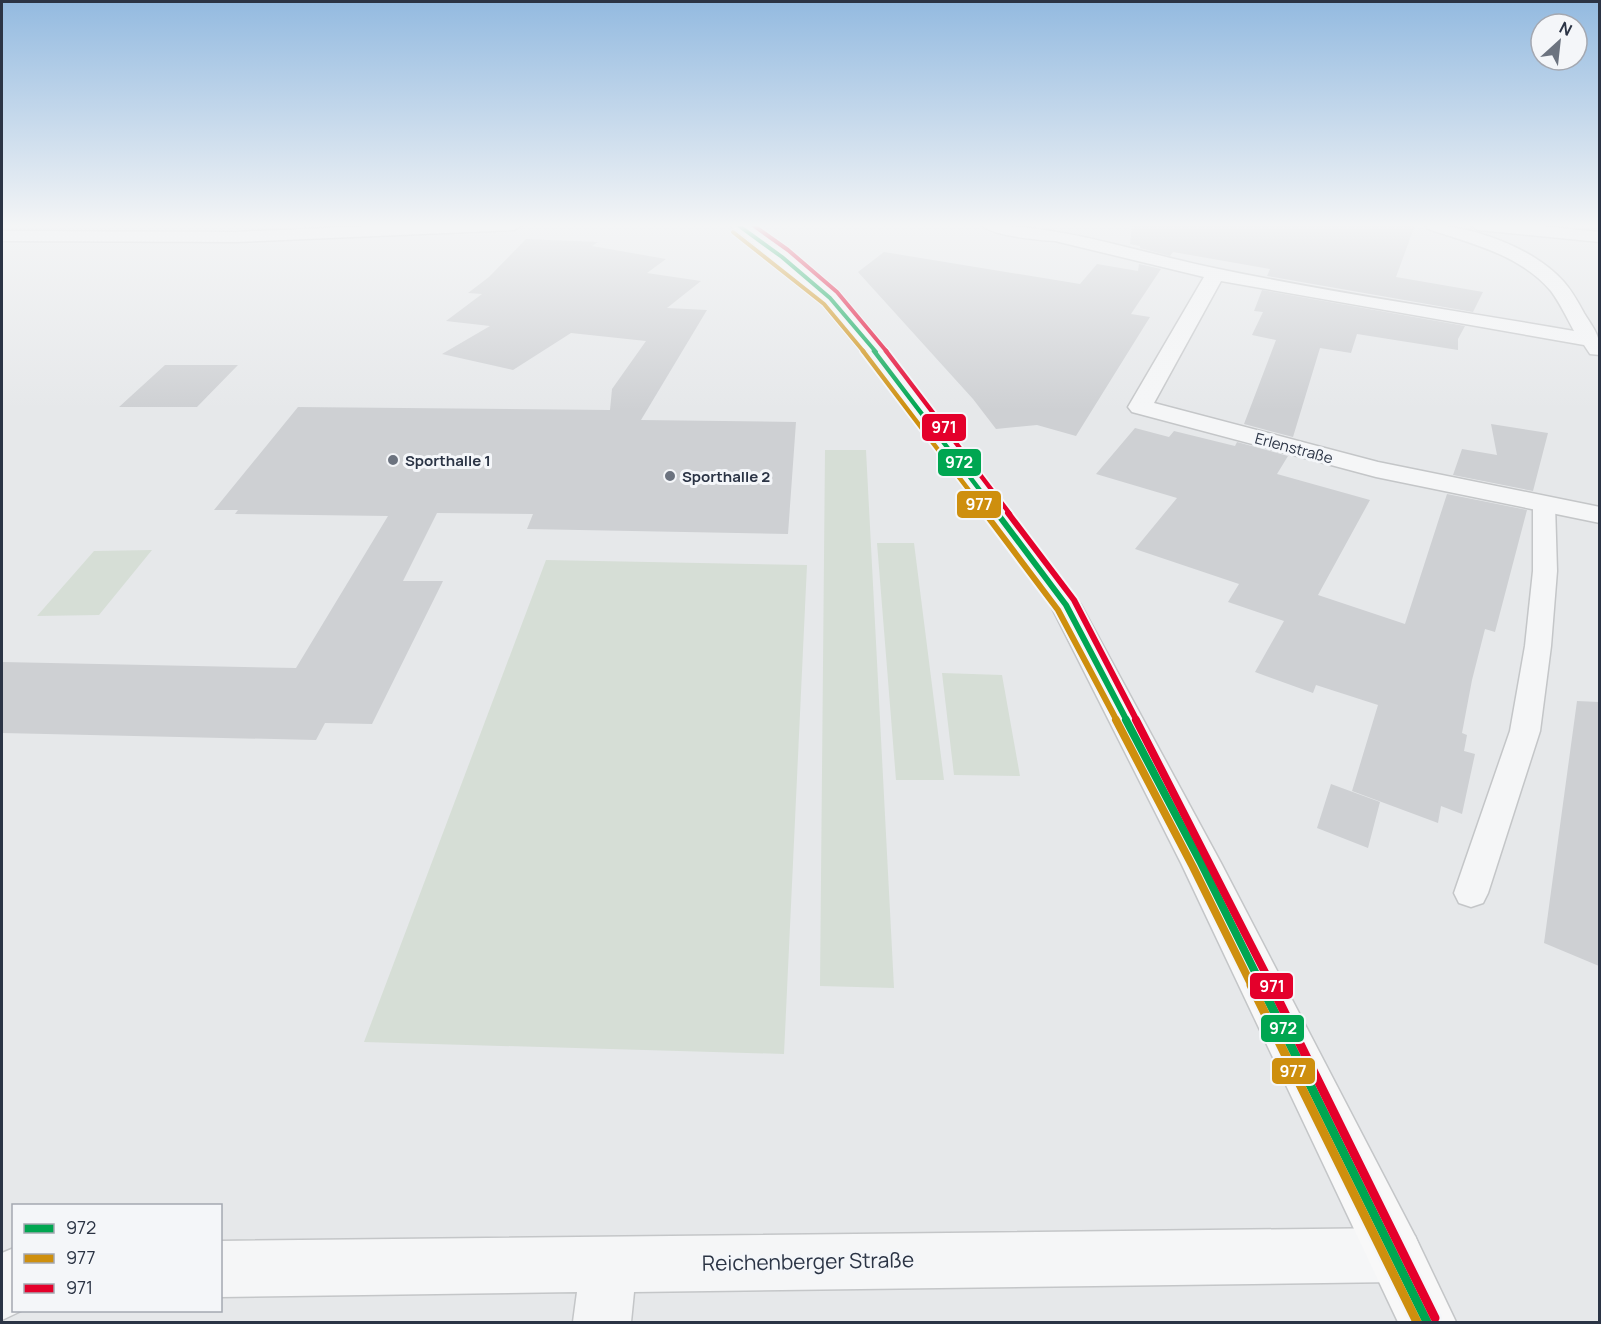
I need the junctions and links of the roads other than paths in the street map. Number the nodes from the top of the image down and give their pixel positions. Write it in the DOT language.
graph roads {
  1 [pos="816,287"];
  2 [pos="1208,287"];
  3 [pos="1283,287"];
  4 [pos="1556,287"];
  5 [pos="1594,345"];
  6 [pos="1544,504"];
  7 [pos="1599,515"];
  8 [pos="1471,893"];
  9 [pos="1396,1255"];
  10 [pos="609,1263"];
  11 [pos="222,1269"];
  12 [pos="12,1277"];
  13 [pos="2,1292"];
  14 [pos="602,1323"];
  15 [pos="1427,1323"];
  1 -- 9 [label="main road"];
  2 -- 6 [label="street, Erlenstraße"];
  3 -- 5 [label="street"];
  4 -- 5 [label="street"];
  6 -- 7 [label="street, Erlenstraße"];
  6 -- 8 [label="lane"];
  9 -- 10 [label="street, Reichenberger Straße"];
  9 -- 15 [label="main road"];
  10 -- 11 [label="street, Reichenberger Straße"];
  10 -- 14 [label="street"];
  12 -- 13 [label="street"];
}
